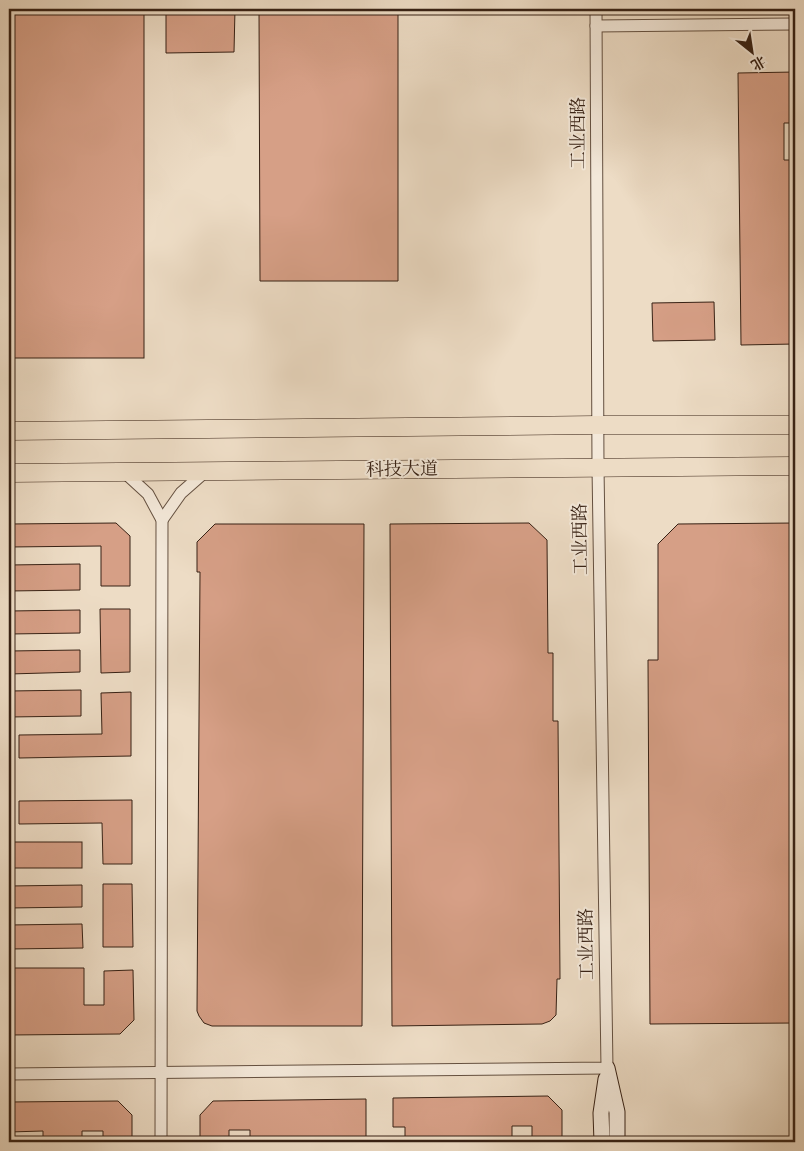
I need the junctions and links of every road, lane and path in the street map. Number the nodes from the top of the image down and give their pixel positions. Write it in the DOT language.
graph roads {
  1 [pos="596,9"];
  2 [pos="795,24"];
  3 [pos="596,26"];
  4 [pos="597,425"];
  5 [pos="795,425"];
  6 [pos="9,431"];
  7 [pos="795,466"];
  8 [pos="598,467"];
  9 [pos="206,471"];
  10 [pos="124,472"];
  11 [pos="9,474"];
  12 [pos="162,520"];
  13 [pos="607,1068"];
  14 [pos="161,1072"];
  15 [pos="9,1074"];
  16 [pos="161,1142"];
  17 [pos="602,1142"];
  18 [pos="617,1142"];
  1 -- 3 [label="street, 工业西路"];
  2 -- 3 [label="street"];
  3 -- 4 [label="street, 工业西路"];
  4 -- 5 [label="main road"];
  4 -- 6 [label="main road"];
  4 -- 8 [label="street, 工业西路"];
  7 -- 8 [label="main road, 科技大道"];
  8 -- 9 [label="main road, 科技大道"];
  8 -- 13 [label="street, 工业西路"];
  9 -- 10 [label="main road, 科技大道"];
  9 -- 12 [label="street"];
  10 -- 11 [label="main road, 科技大道"];
  10 -- 12 [label="street"];
  12 -- 14 [label="street"];
  13 -- 14 [label="street"];
  13 -- 17 [label="street, 工业西路"];
  13 -- 18 [label="street, 工业西路"];
  14 -- 15 [label="street"];
  14 -- 16 [label="street"];
}
